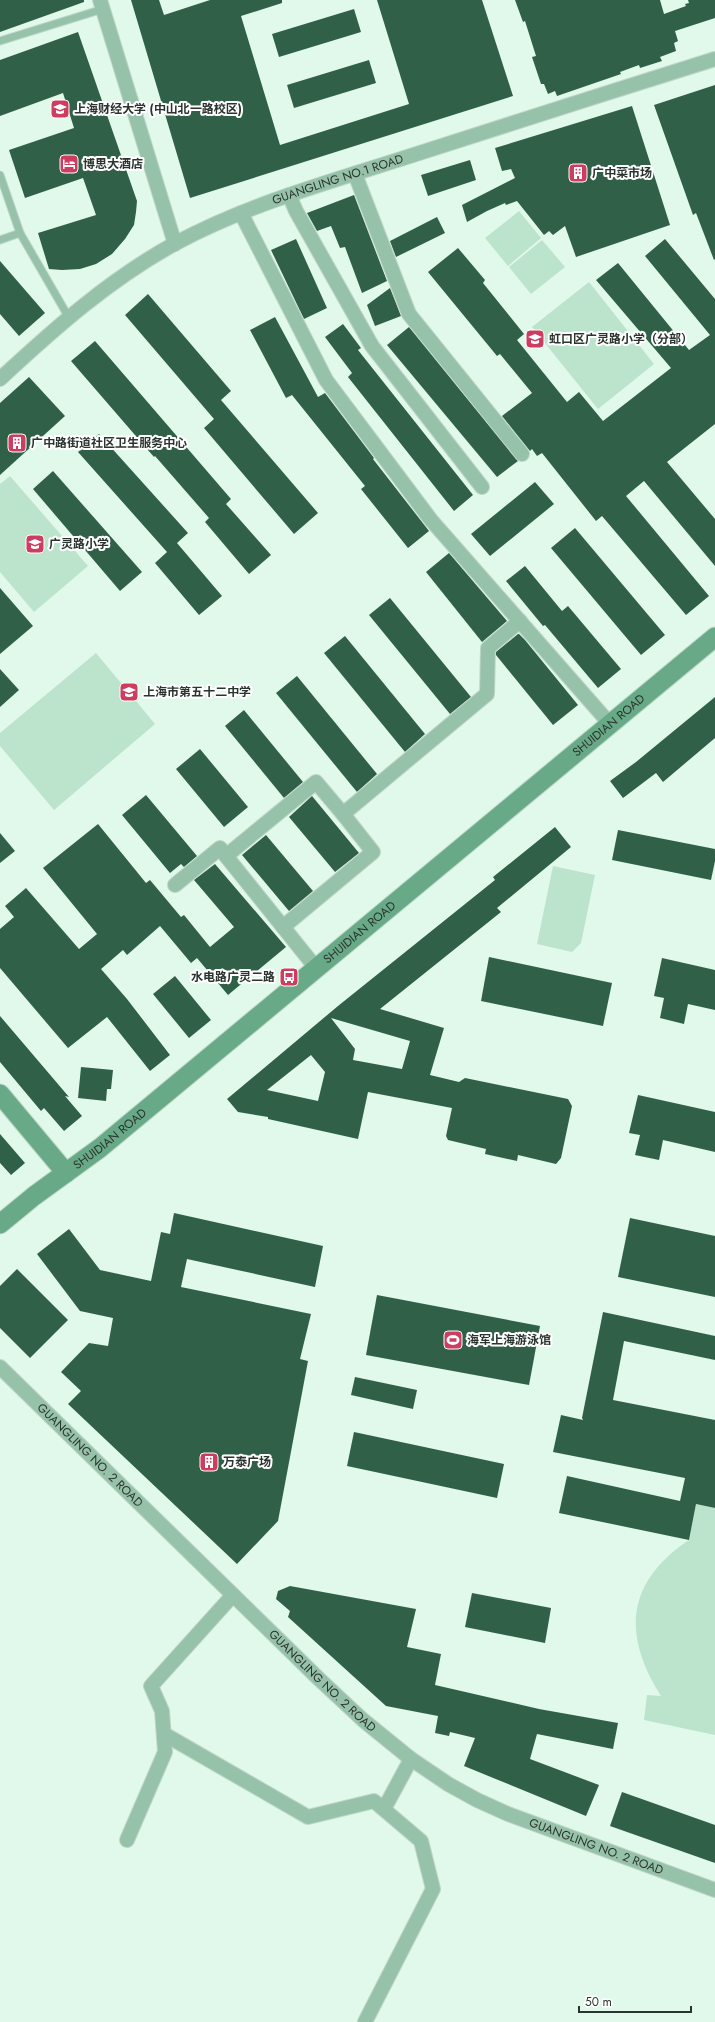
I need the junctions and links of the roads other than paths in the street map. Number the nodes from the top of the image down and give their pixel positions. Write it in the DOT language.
graph roads {
  1 [pos="101,5"];
  2 [pos="0,41"];
  3 [pos="715,59"];
  4 [pos="355,174"];
  5 [pos="0,175"];
  6 [pos="289,195"];
  7 [pos="241,213"];
  8 [pos="20,233"];
  9 [pos="0,240"];
  10 [pos="175,244"];
  11 [pos="68,316"];
  12 [pos="0,379"];
  13 [pos="522,454"];
  14 [pos="482,487"];
  15 [pos="520,621"];
  16 [pos="715,637"];
  17 [pos="610,724"];
  18 [pos="343,814"];
  19 [pos="226,856"];
  20 [pos="175,885"];
  21 [pos="283,927"];
  22 [pos="316,968"];
  23 [pos="0,1094"];
  24 [pos="66,1173"];
  25 [pos="0,1224"];
  26 [pos="0,1367"];
  27 [pos="233,1595"];
  28 [pos="164,1734"];
  29 [pos="411,1759"];
  30 [pos="384,1809"];
  31 [pos="127,1840"];
  32 [pos="715,1890"];
  33 [pos="365,2022"];
  1 -- 2 [label="lane"];
  1 -- 10 [label="street"];
  3 -- 4 [label="street, GUANGLING NO.1 ROAD"];
  4 -- 6 [label="street, GUANGLING NO.1 ROAD"];
  4 -- 13 [label="street"];
  5 -- 8 [label="lane"];
  6 -- 7 [label="street, GUANGLING NO.1 ROAD"];
  6 -- 14 [label="street"];
  7 -- 10 [label="street, GUANGLING NO.1 ROAD"];
  7 -- 15 [label="street"];
  8 -- 9 [label="lane"];
  8 -- 11 [label="lane"];
  10 -- 11 [label="street, GUANGLING NO.1 ROAD"];
  11 -- 12 [label="street, GUANGLING NO.1 ROAD"];
  15 -- 17 [label="street"];
  15 -- 18 [label="street"];
  16 -- 17 [label="main road, SHUIDIAN ROAD"];
  17 -- 22 [label="main road, SHUIDIAN ROAD"];
  18 -- 19 [label="street"];
  18 -- 21 [label="street"];
  19 -- 20 [label="street"];
  19 -- 21 [label="street"];
  21 -- 22 [label="street"];
  22 -- 24 [label="main road, SHUIDIAN ROAD"];
  23 -- 24 [label="main road"];
  24 -- 25 [label="main road, SHUIDIAN ROAD"];
  26 -- 27 [label="street, GUANGLING NO. 2 ROAD"];
  27 -- 28 [label="street"];
  27 -- 29 [label="street, GUANGLING NO. 2 ROAD"];
  28 -- 30 [label="street"];
  28 -- 31 [label="street"];
  29 -- 30 [label="street"];
  29 -- 32 [label="street, GUANGLING NO. 2 ROAD"];
  30 -- 33 [label="street"];
}
